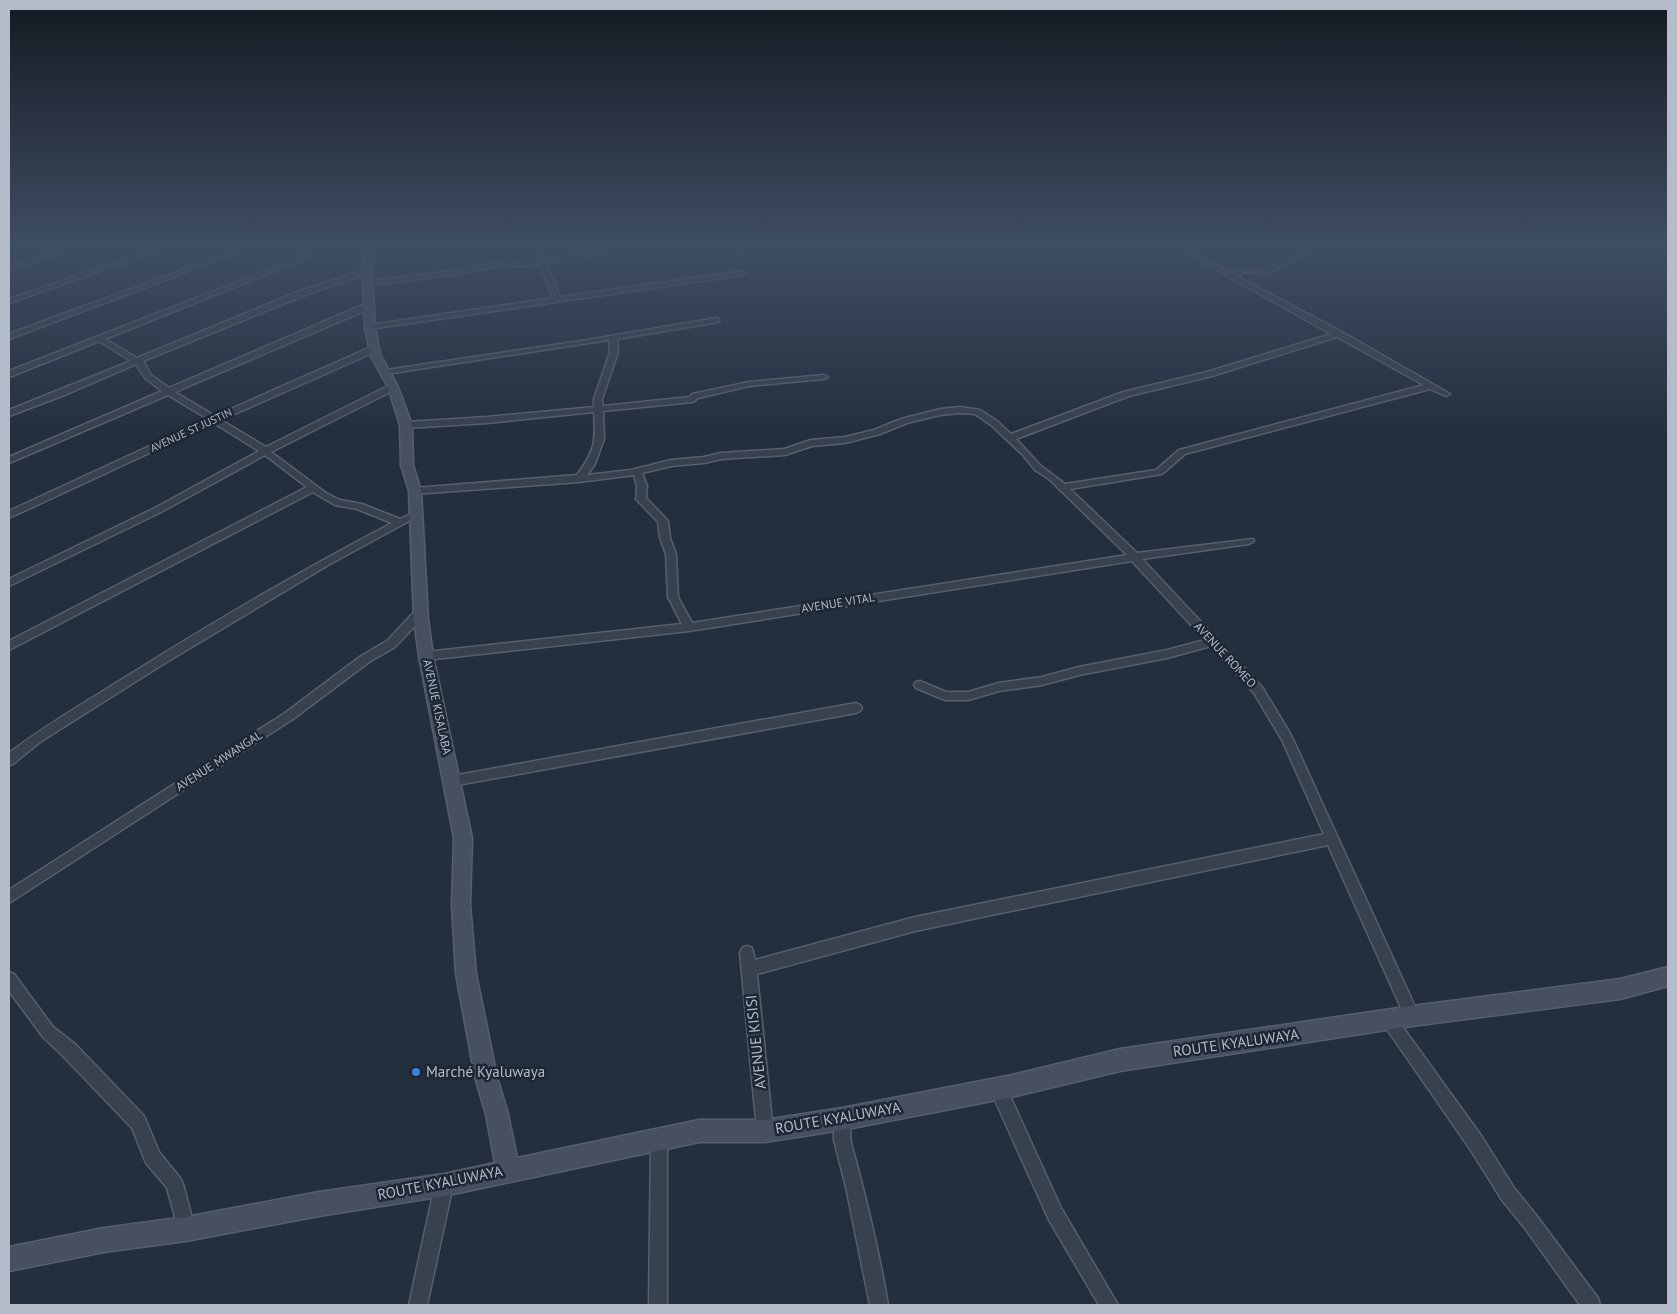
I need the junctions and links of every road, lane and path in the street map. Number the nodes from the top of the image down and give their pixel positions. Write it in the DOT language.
graph roads {
  1 [pos="88,308"];
  2 [pos="177,308"];
  3 [pos="266,308"];
  4 [pos="363,308"];
  5 [pos="368,308"];
  6 [pos="500,308"];
  7 [pos="1293,308"];
  8 [pos="716,320"];
  9 [pos="370,327"];
  10 [pos="1339,334"];
  11 [pos="613,337"];
  12 [pos="9,338"];
  13 [pos="100,339"];
  14 [pos="374,349"];
  15 [pos="137,362"];
  16 [pos="386,372"];
  17 [pos="9,374"];
  18 [pos="824,377"];
  19 [pos="1430,386"];
  20 [pos="393,387"];
  21 [pos="169,391"];
  22 [pos="1446,394"];
  23 [pos="599,409"];
  24 [pos="9,413"];
  25 [pos="215,419"];
  26 [pos="406,425"];
  27 [pos="1010,438"];
  28 [pos="266,452"];
  29 [pos="9,460"];
  30 [pos="637,471"];
  31 [pos="579,479"];
  32 [pos="1062,487"];
  33 [pos="314,488"];
  34 [pos="415,492"];
  35 [pos="415,515"];
  36 [pos="9,516"];
  37 [pos="400,523"];
  38 [pos="1249,541"];
  39 [pos="1134,557"];
  40 [pos="9,583"];
  41 [pos="420,613"];
  42 [pos="689,627"];
  43 [pos="1212,642"];
  44 [pos="9,646"];
  45 [pos="426,656"];
  46 [pos="920,685"];
  47 [pos="856,708"];
  48 [pos="9,760"];
  49 [pos="452,781"];
  50 [pos="1333,838"];
  51 [pos="9,898"];
  52 [pos="746,953"];
  53 [pos="750,969"];
  54 [pos="1668,978"];
  55 [pos="9,979"];
  56 [pos="1412,1016"];
  57 [pos="1389,1020"];
  58 [pos="998,1089"];
  59 [pos="842,1120"];
  60 [pos="765,1131"];
  61 [pos="659,1138"];
  62 [pos="508,1171"];
  63 [pos="444,1185"];
  64 [pos="186,1229"];
  65 [pos="9,1259"];
  66 [pos="418,1305"];
  67 [pos="658,1305"];
  68 [pos="879,1305"];
  69 [pos="1109,1305"];
  70 [pos="1591,1305"];
  1 -- 12 [label="street"];
  2 -- 13 [label="street"];
  3 -- 15 [label="street"];
  4 -- 21 [label="street"];
  5 -- 9 [label="street, AVENUE KISALABA"];
  6 -- 9 [label="street"];
  7 -- 10 [label="street"];
  8 -- 11 [label="street"];
  9 -- 14 [label="street, AVENUE KISALABA"];
  10 -- 19 [label="street"];
  10 -- 27 [label="street"];
  11 -- 16 [label="street"];
  11 -- 23 [label="street"];
  13 -- 15 [label="street"];
  13 -- 17 [label="street"];
  14 -- 16 [label="street, AVENUE KISALABA"];
  14 -- 25 [label="street, AVENUE ST JUSTIN"];
  15 -- 21 [label="street"];
  15 -- 24 [label="street"];
  16 -- 20 [label="street, AVENUE KISALABA"];
  18 -- 23 [label="street"];
  19 -- 22 [label="street"];
  19 -- 32 [label="street"];
  20 -- 26 [label="street, AVENUE KISALABA"];
  20 -- 28 [label="street"];
  21 -- 25 [label="street"];
  21 -- 29 [label="street"];
  23 -- 26 [label="street"];
  23 -- 31 [label="street"];
  25 -- 28 [label="street"];
  25 -- 36 [label="street, AVENUE ST JUSTIN"];
  26 -- 34 [label="street, AVENUE KISALABA"];
  27 -- 30 [label="street, AVENUE ROMEO"];
  27 -- 32 [label="street, AVENUE ROMEO"];
  28 -- 33 [label="street"];
  28 -- 40 [label="street"];
  30 -- 31 [label="street"];
  30 -- 42 [label="street"];
  31 -- 34 [label="street"];
  32 -- 39 [label="street, AVENUE ROMEO"];
  33 -- 37 [label="street"];
  33 -- 44 [label="street"];
  34 -- 35 [label="street, AVENUE KISALABA"];
  35 -- 37 [label="street"];
  35 -- 41 [label="street, AVENUE KISALABA"];
  37 -- 48 [label="street"];
  38 -- 39 [label="street, AVENUE VITAL"];
  39 -- 42 [label="street, AVENUE VITAL"];
  39 -- 43 [label="street, AVENUE ROMEO"];
  41 -- 45 [label="street, AVENUE KISALABA"];
  41 -- 51 [label="street, AVENUE MWANGAL"];
  42 -- 45 [label="street, AVENUE VITAL"];
  43 -- 46 [label="street"];
  43 -- 50 [label="street, AVENUE ROMEO"];
  45 -- 49 [label="street, AVENUE KISALABA"];
  47 -- 49 [label="street"];
  49 -- 62 [label="street, AVENUE KISALABA"];
  50 -- 53 [label="street"];
  50 -- 56 [label="street, AVENUE ROMEO"];
  52 -- 53 [label="street, AVENUE KISISI"];
  53 -- 60 [label="street, AVENUE KISISI"];
  54 -- 56 [label="street, ROUTE KYALUWAYA"];
  55 -- 64 [label="street"];
  56 -- 57 [label="street, ROUTE KYALUWAYA"];
  57 -- 58 [label="street, ROUTE KYALUWAYA"];
  57 -- 70 [label="street"];
  58 -- 59 [label="street, ROUTE KYALUWAYA"];
  58 -- 69 [label="street"];
  59 -- 60 [label="street, ROUTE KYALUWAYA"];
  59 -- 68 [label="street"];
  60 -- 61 [label="street, ROUTE KYALUWAYA"];
  61 -- 62 [label="street, ROUTE KYALUWAYA"];
  61 -- 67 [label="street"];
  62 -- 63 [label="street, ROUTE KYALUWAYA"];
  63 -- 64 [label="street, ROUTE KYALUWAYA"];
  63 -- 66 [label="street"];
  64 -- 65 [label="street, ROUTE KYALUWAYA"];
}
